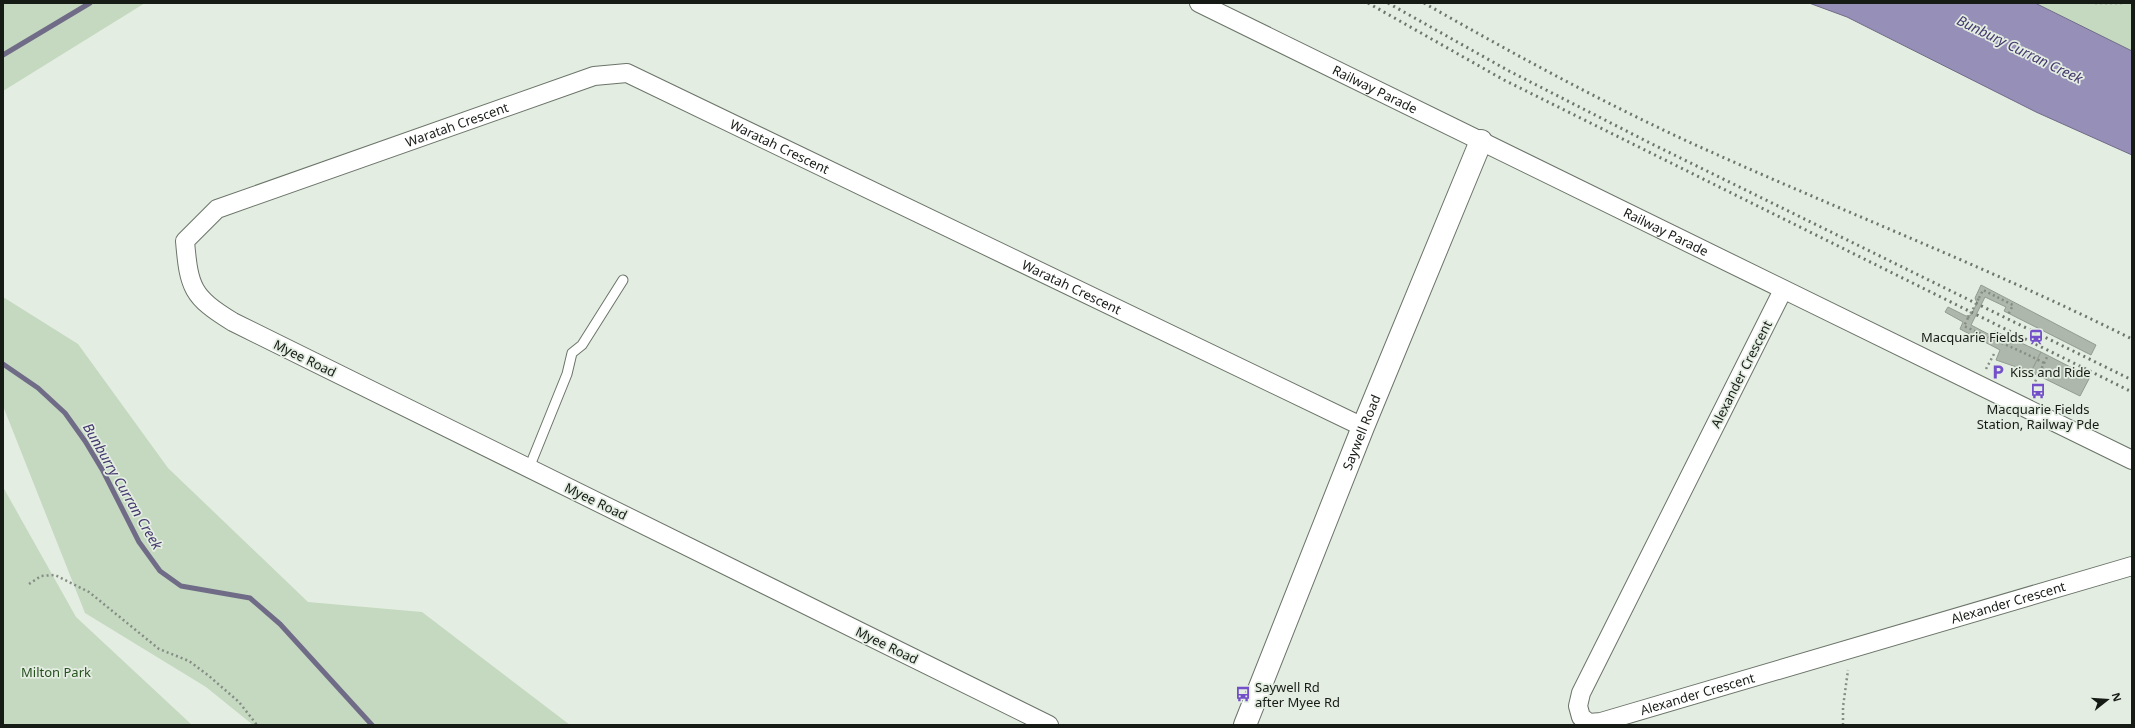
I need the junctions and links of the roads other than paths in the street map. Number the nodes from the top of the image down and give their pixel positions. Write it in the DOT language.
graph roads {
  1 [pos="1199,3"];
  2 [pos="1481,141"];
  3 [pos="185,242"];
  4 [pos="623,280"];
  5 [pos="1783,290"];
  6 [pos="1363,427"];
  7 [pos="2132,460"];
  8 [pos="529,468"];
  9 [pos="2132,566"];
  10 [pos="1049,725"];
  11 [pos="1245,725"];
  1 -- 2 [label="street, Railway Parade"];
  2 -- 5 [label="street, Railway Parade"];
  2 -- 6 [label="street, Saywell Road"];
  3 -- 6 [label="street, Waratah Crescent"];
  3 -- 8 [label="street, Myee Road"];
  4 -- 8 [label="lane"];
  5 -- 7 [label="street, Railway Parade"];
  5 -- 9 [label="street, Alexander Crescent"];
  6 -- 11 [label="street, Saywell Road"];
  8 -- 10 [label="street, Myee Road"];
}
